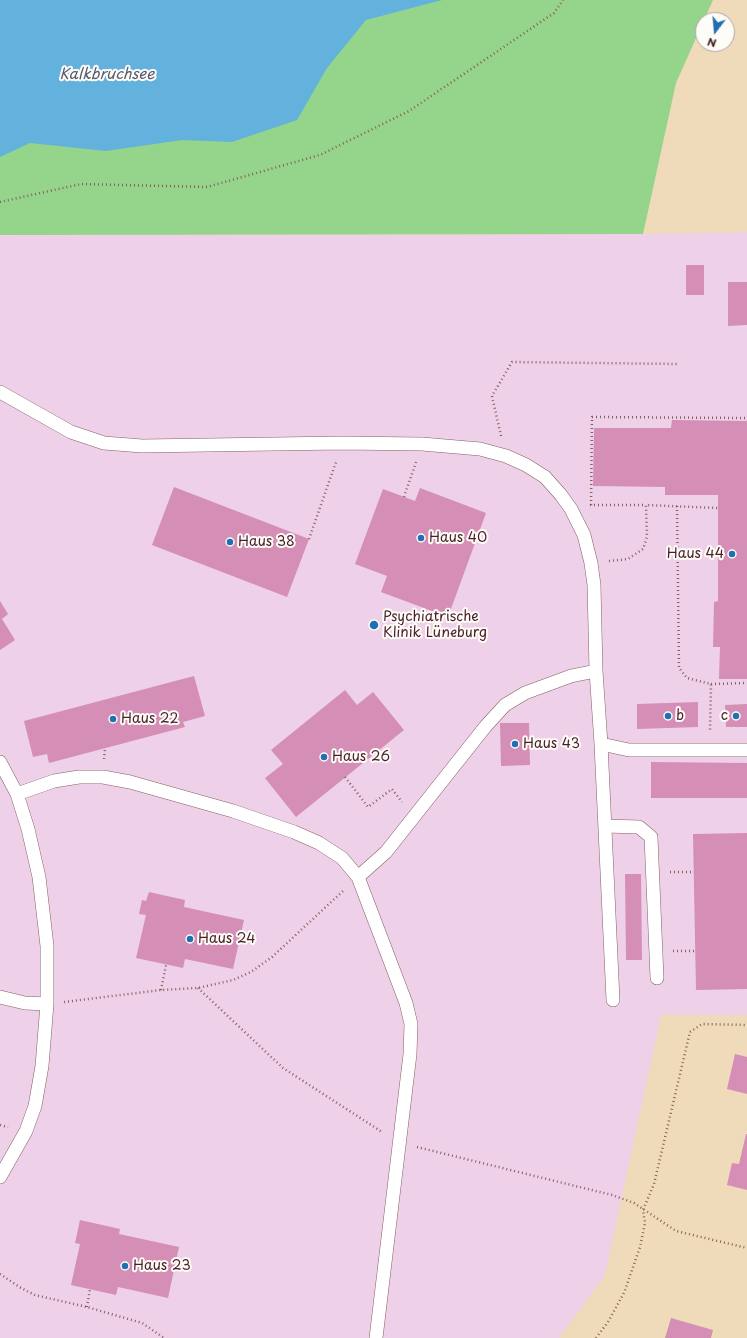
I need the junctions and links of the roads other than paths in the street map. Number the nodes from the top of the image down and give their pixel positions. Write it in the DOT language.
graph roads {
  1 [pos="0,392"];
  2 [pos="596,671"];
  3 [pos="601,744"];
  4 [pos="747,750"];
  5 [pos="0,762"];
  6 [pos="18,794"];
  7 [pos="605,826"];
  8 [pos="358,877"];
  9 [pos="657,978"];
  10 [pos="0,997"];
  11 [pos="613,1000"];
  12 [pos="48,1004"];
  13 [pos="0,1177"];
  14 [pos="376,1338"];
  1 -- 2 [label="lane"];
  2 -- 3 [label="lane"];
  2 -- 8 [label="lane"];
  3 -- 4 [label="lane"];
  3 -- 7 [label="lane"];
  5 -- 6 [label="lane"];
  6 -- 8 [label="lane"];
  6 -- 12 [label="lane"];
  7 -- 9 [label="lane"];
  7 -- 11 [label="lane"];
  8 -- 14 [label="lane"];
  10 -- 12 [label="lane"];
  12 -- 13 [label="lane"];
}
